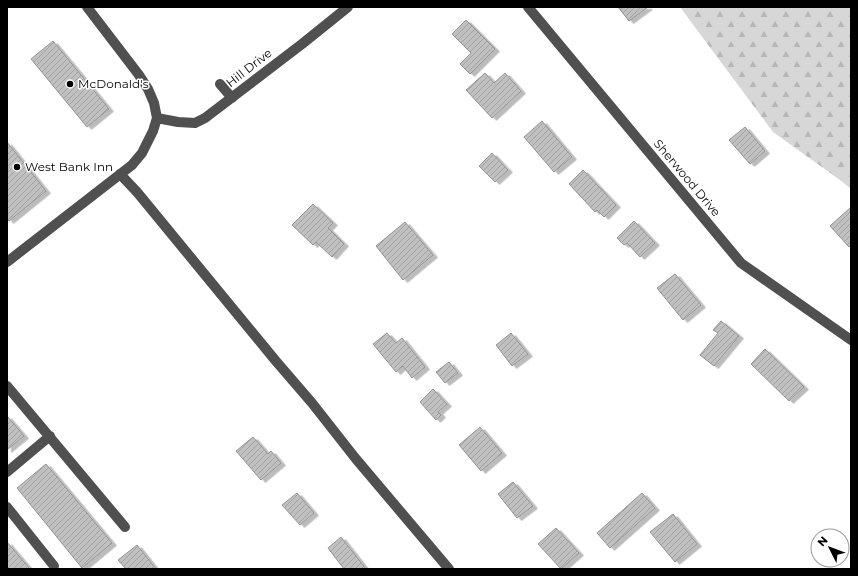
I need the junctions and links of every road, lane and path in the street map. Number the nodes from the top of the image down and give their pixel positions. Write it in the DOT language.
graph roads {
  1 [pos="88,7"];
  2 [pos="348,7"];
  3 [pos="528,7"];
  4 [pos="220,84"];
  5 [pos="232,98"];
  6 [pos="157,118"];
  7 [pos="120,174"];
  8 [pos="7,262"];
  9 [pos="851,340"];
  10 [pos="7,386"];
  11 [pos="50,436"];
  12 [pos="7,472"];
  13 [pos="7,507"];
  14 [pos="125,527"];
  15 [pos="54,566"];
  16 [pos="449,569"];
  1 -- 6 [label="street"];
  2 -- 5 [label="street, Hill Drive"];
  3 -- 9 [label="street, Sherwood Drive"];
  4 -- 5 [label="street"];
  5 -- 6 [label="street, Hill Drive"];
  6 -- 7 [label="street"];
  7 -- 8 [label="street"];
  7 -- 16 [label="street"];
  10 -- 11 [label="street"];
  11 -- 12 [label="street"];
  11 -- 14 [label="street"];
  13 -- 15 [label="street"];
}
